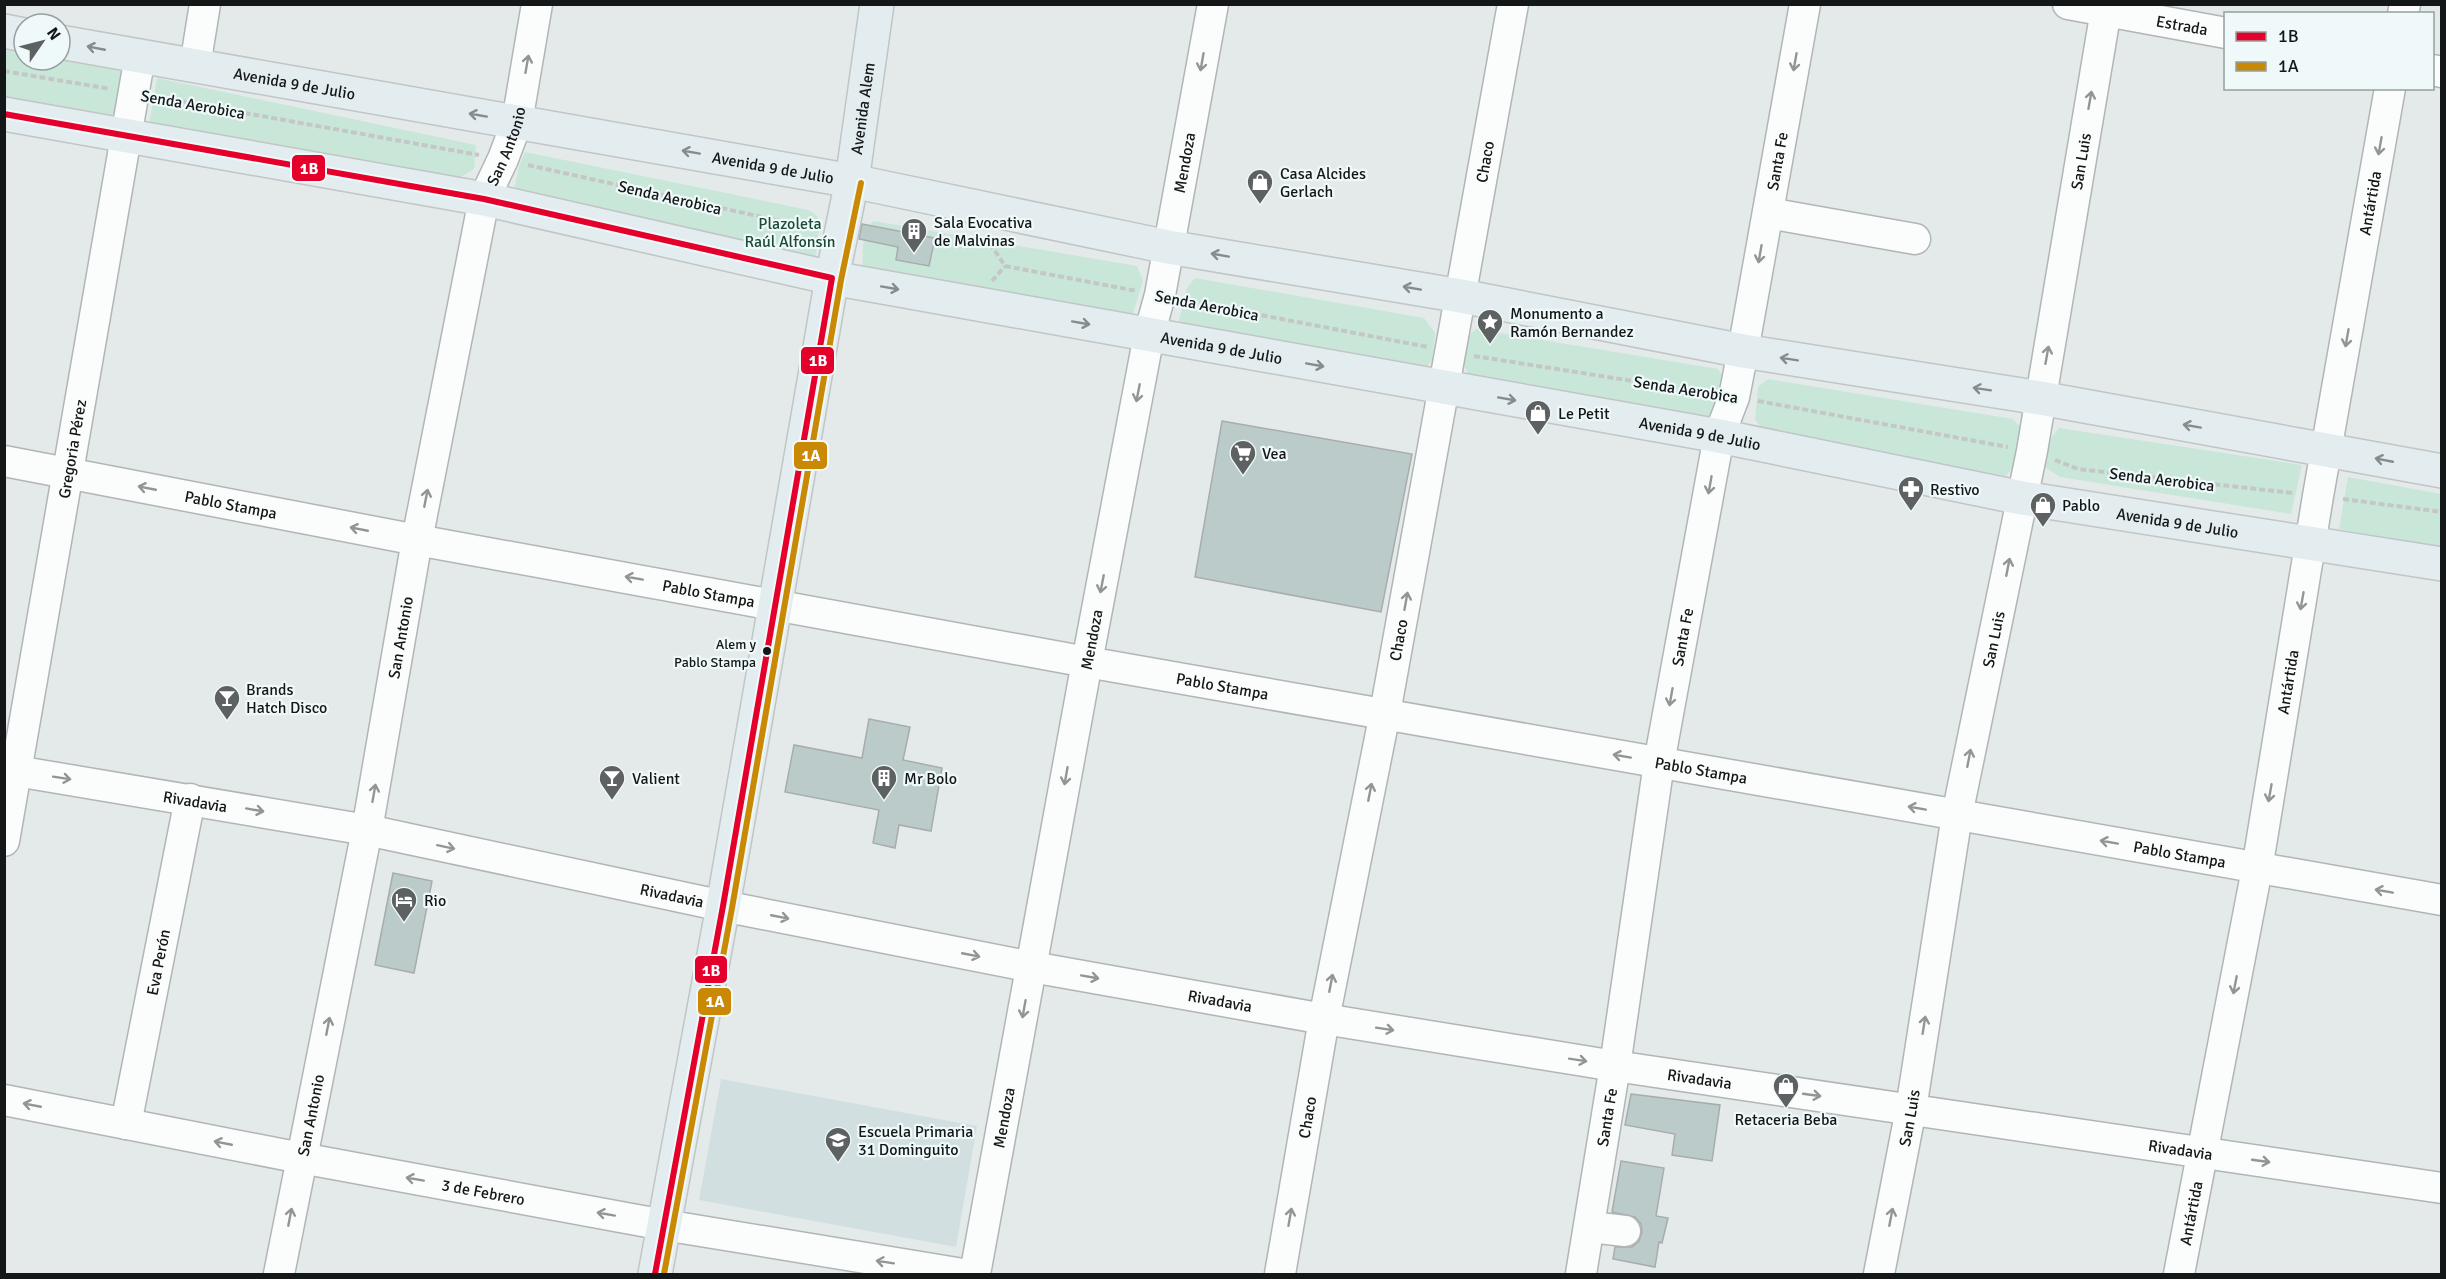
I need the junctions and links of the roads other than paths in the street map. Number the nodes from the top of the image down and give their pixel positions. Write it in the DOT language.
graph roads {
  1 [pos="205,4"];
  2 [pos="537,4"];
  3 [pos="877,4"];
  4 [pos="1213,4"];
  5 [pos="1513,4"];
  6 [pos="1805,4"];
  7 [pos="2068,4"];
  8 [pos="2106,8"];
  9 [pos="2224,33"];
  10 [pos="72,44"];
  11 [pos="140,57"];
  12 [pos="195,66"];
  13 [pos="2390,90"];
  14 [pos="4,114"];
  15 [pos="517,122"];
  16 [pos="126,136"];
  17 [pos="852,181"];
  18 [pos="484,199"];
  19 [pos="1768,213"];
  20 [pos="1915,239"];
  21 [pos="1168,247"];
  22 [pos="832,278"];
  23 [pos="1461,296"];
  24 [pos="1149,335"];
  25 [pos="1743,351"];
  26 [pos="1445,389"];
  27 [pos="2040,398"];
  28 [pos="1719,436"];
  29 [pos="2327,450"];
  30 [pos="4,461"];
  31 [pos="2442,471"];
  32 [pos="67,473"];
  33 [pos="2022,498"];
  34 [pos="417,540"];
  35 [pos="2312,543"];
  36 [pos="2442,564"];
  37 [pos="774,603"];
  38 [pos="1087,662"];
  39 [pos="1385,713"];
  40 [pos="1659,763"];
  41 [pos="11,770"];
  42 [pos="190,799"];
  43 [pos="1957,815"];
  44 [pos="367,830"];
  45 [pos="4,841"];
  46 [pos="2257,868"];
  47 [pos="2442,900"];
  48 [pos="723,906"];
  49 [pos="1032,967"];
  50 [pos="1324,1019"];
  51 [pos="1615,1066"];
  52 [pos="4,1100"];
  53 [pos="1911,1109"];
  54 [pos="126,1124"];
  55 [pos="2203,1152"];
  56 [pos="301,1158"];
  57 [pos="2442,1188"];
  58 [pos="664,1225"];
  59 [pos="279,1275"];
  60 [pos="655,1275"];
  61 [pos="963,1275"];
  62 [pos="975,1275"];
  63 [pos="1280,1275"];
  64 [pos="1581,1275"];
  65 [pos="1880,1275"];
  66 [pos="2179,1275"];
  1 -- 12 [label="street"];
  15 -- 2 [label="street, San Antonio, one-way"];
  3 -- 17 [label="main road, Avenida Alem"];
  4 -- 21 [label="street, Mendoza, one-way"];
  5 -- 23 [label="street, Chaco"];
  6 -- 19 [label="street, Santa Fe, one-way"];
  7 -- 8 [label="street, Estrada"];
  8 -- 9 [label="street, Estrada"];
  27 -- 8 [label="street, San Luis, one-way"];
  11 -- 10 [label="main road, Avenida 9 de Julio, one-way"];
  11 -- 12 [label="main road, Avenida 9 de Julio"];
  11 -- 16 [label="street, Gregoria Pérez"];
  15 -- 12 [label="main road, Avenida 9 de Julio, one-way"];
  13 -- 29 [label="street, Antártida, one-way"];
  14 -- 16 [label="main road, Avenida 9 de Julio"];
  17 -- 15 [label="main road, Avenida 9 de Julio, one-way"];
  15 -- 18 [label="street, San Antonio"];
  16 -- 18 [label="main road, Avenida 9 de Julio"];
  16 -- 32 [label="street, Gregoria Pérez"];
  17 -- 21 [label="main road, Avenida 9 de Julio"];
  17 -- 22 [label="main road, Avenida Alem"];
  18 -- 22 [label="main road, Avenida 9 de Julio"];
  34 -- 18 [label="street, San Antonio, one-way"];
  19 -- 20 [label="street"];
  19 -- 25 [label="street, Santa Fe, one-way"];
  23 -- 21 [label="main road, Avenida 9 de Julio, one-way"];
  21 -- 24 [label="street, Mendoza"];
  22 -- 24 [label="main road, Avenida 9 de Julio, one-way"];
  22 -- 37 [label="main road, Avenida Alem"];
  23 -- 25 [label="main road, Avenida 9 de Julio"];
  23 -- 26 [label="street, Chaco"];
  24 -- 26 [label="main road, Avenida 9 de Julio, one-way"];
  24 -- 38 [label="street, Mendoza, one-way"];
  27 -- 25 [label="main road, Avenida 9 de Julio, one-way"];
  25 -- 28 [label="street, Santa Fe"];
  26 -- 28 [label="main road, Avenida 9 de Julio, one-way"];
  39 -- 26 [label="street, Chaco, one-way"];
  29 -- 27 [label="main road, Avenida 9 de Julio, one-way"];
  27 -- 33 [label="street, San Luis"];
  28 -- 33 [label="main road, Avenida 9 de Julio"];
  28 -- 40 [label="street, Santa Fe, one-way"];
  31 -- 29 [label="main road, Avenida 9 de Julio, one-way"];
  29 -- 35 [label="street, Antártida"];
  30 -- 32 [label="street, Pablo Stampa"];
  34 -- 32 [label="street, Pablo Stampa, one-way"];
  32 -- 41 [label="street, Gregoria Pérez"];
  33 -- 35 [label="main road, Avenida 9 de Julio"];
  43 -- 33 [label="street, San Luis, one-way"];
  37 -- 34 [label="street, Pablo Stampa, one-way"];
  44 -- 34 [label="street, San Antonio, one-way"];
  35 -- 36 [label="main road, Avenida 9 de Julio"];
  35 -- 46 [label="street, Antártida, one-way"];
  37 -- 38 [label="street, Pablo Stampa"];
  37 -- 48 [label="main road, Avenida Alem"];
  38 -- 39 [label="street, Pablo Stampa"];
  38 -- 49 [label="street, Mendoza, one-way"];
  40 -- 39 [label="street, Pablo Stampa, one-way"];
  50 -- 39 [label="street, Chaco, one-way"];
  43 -- 40 [label="street, Pablo Stampa, one-way"];
  40 -- 51 [label="street, Santa Fe"];
  41 -- 42 [label="street, Rivadavia, one-way"];
  41 -- 45 [label="street, Gregoria Pérez"];
  42 -- 44 [label="street, Rivadavia, one-way"];
  42 -- 54 [label="street, Eva Perón"];
  46 -- 43 [label="street, Pablo Stampa, one-way"];
  53 -- 43 [label="street, San Luis, one-way"];
  44 -- 48 [label="street, Rivadavia, one-way"];
  56 -- 44 [label="street, San Antonio, one-way"];
  47 -- 46 [label="street, Pablo Stampa, one-way"];
  46 -- 55 [label="street, Antártida, one-way"];
  48 -- 49 [label="street, Rivadavia, one-way"];
  48 -- 58 [label="main road, Avenida Alem"];
  49 -- 50 [label="street, Rivadavia, one-way"];
  49 -- 62 [label="street, Mendoza, one-way"];
  50 -- 51 [label="street, Rivadavia, one-way"];
  63 -- 50 [label="street, Chaco, one-way"];
  51 -- 53 [label="street, Rivadavia, one-way"];
  51 -- 64 [label="street, Santa Fe"];
  54 -- 52 [label="street, 3 de Febrero, one-way"];
  53 -- 55 [label="street, Rivadavia"];
  65 -- 53 [label="street, San Luis, one-way"];
  56 -- 54 [label="street, 3 de Febrero, one-way"];
  55 -- 57 [label="street, Rivadavia, one-way"];
  55 -- 66 [label="street, Antártida"];
  58 -- 56 [label="street, 3 de Febrero, one-way"];
  59 -- 56 [label="street, San Antonio, one-way"];
  58 -- 60 [label="main road, Avenida Alem"];
  61 -- 58 [label="street, 3 de Febrero, one-way"];
}
